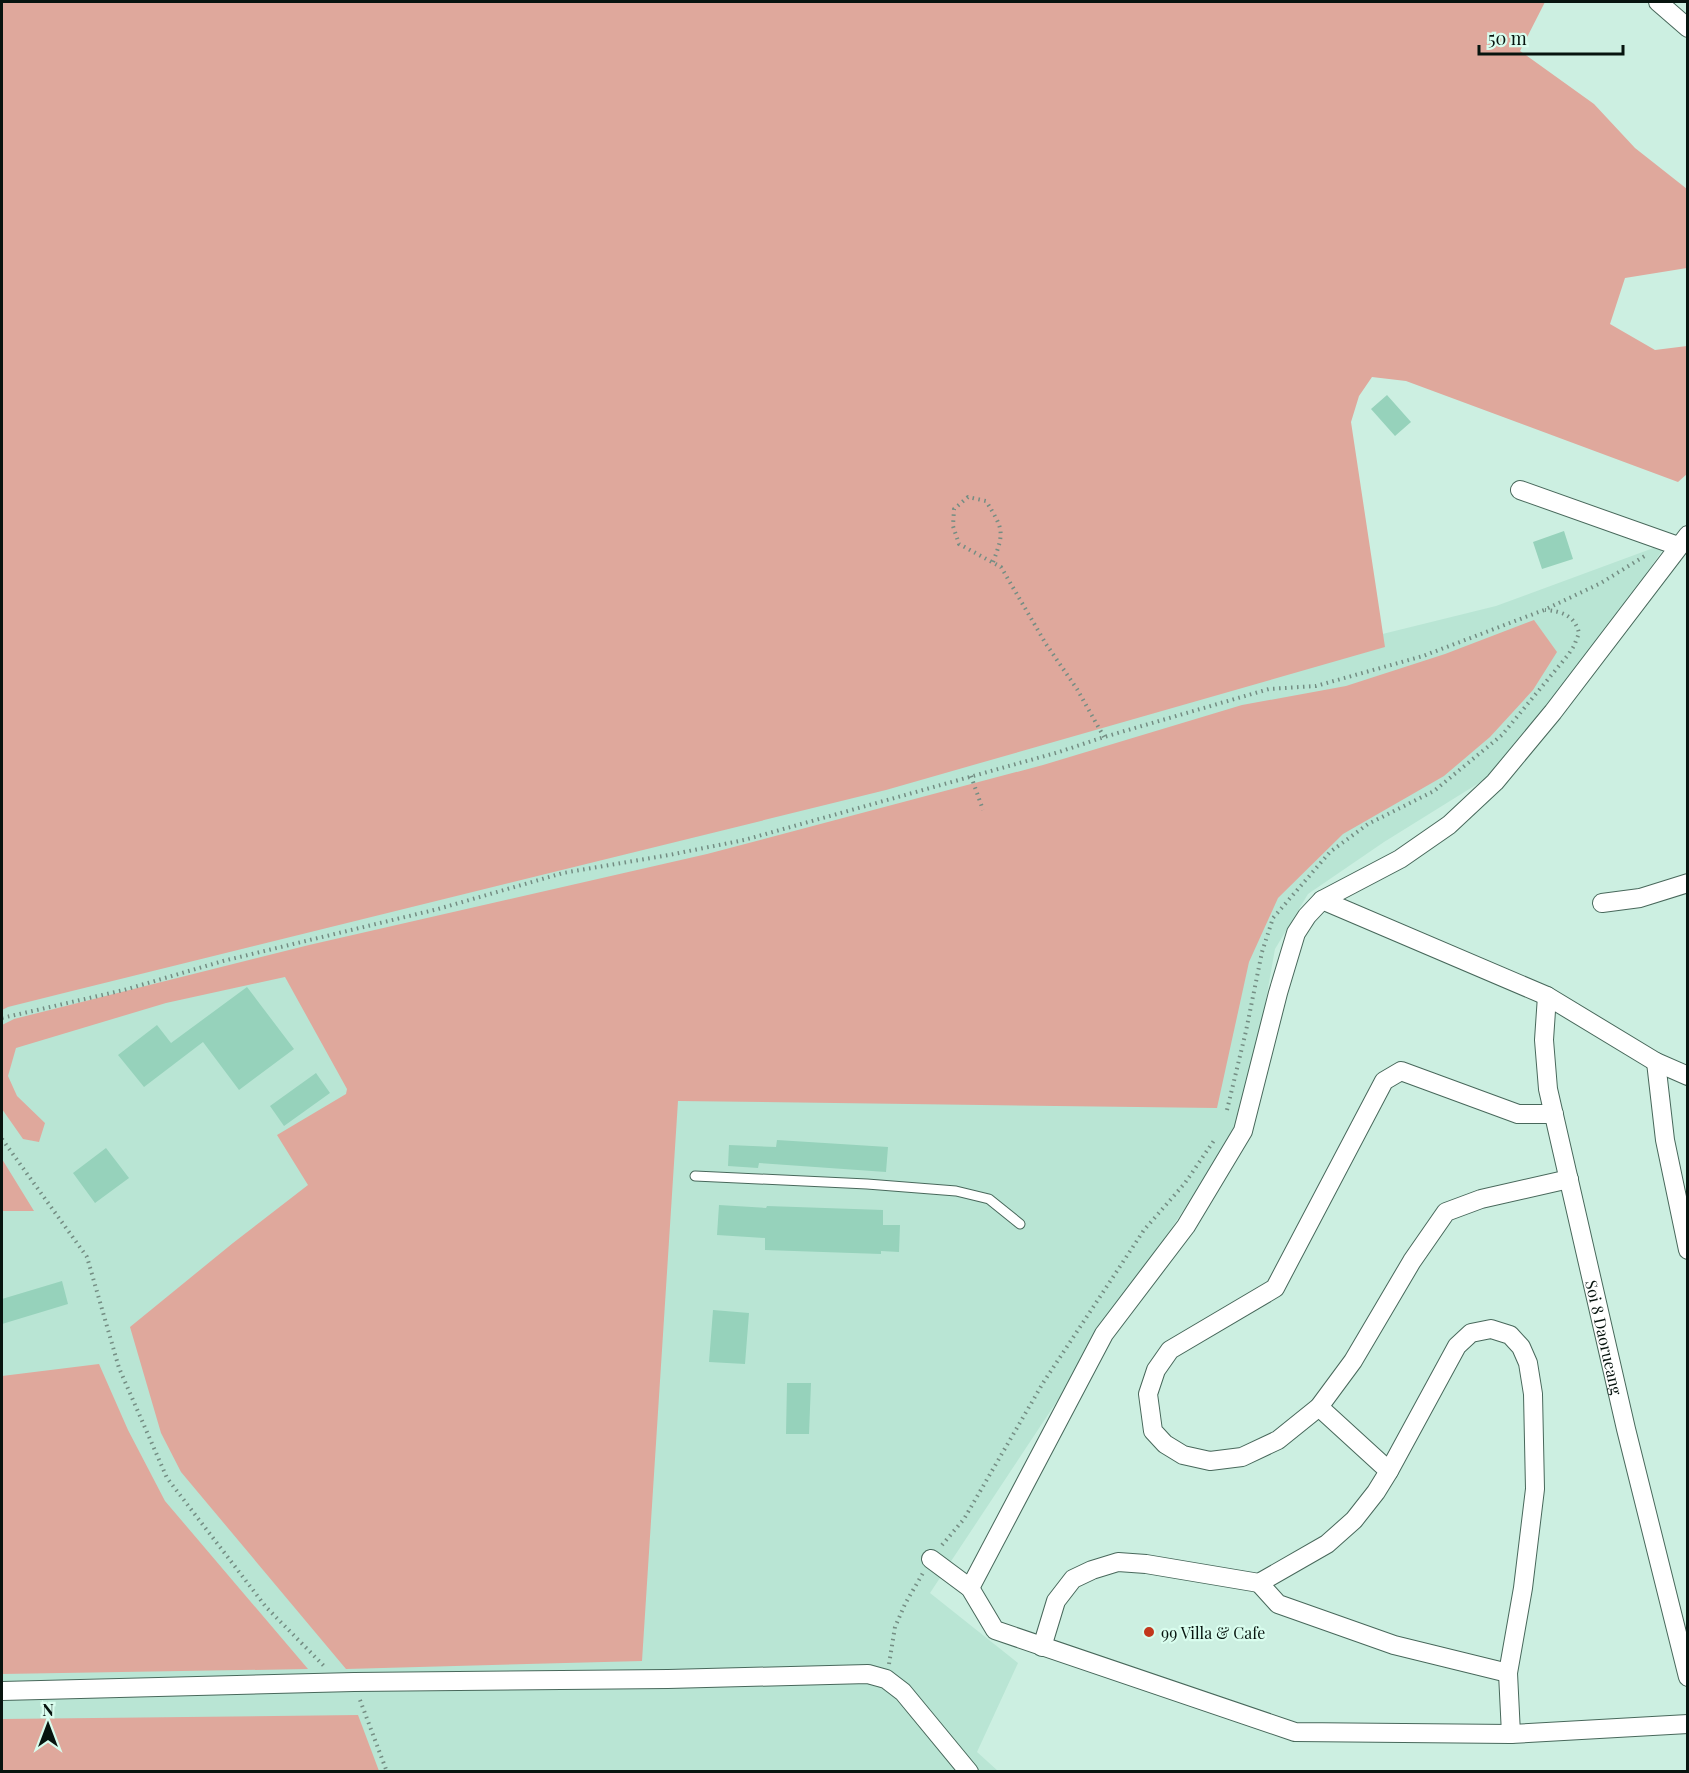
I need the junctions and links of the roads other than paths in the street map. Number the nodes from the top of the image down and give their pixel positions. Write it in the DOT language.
graph roads {
  1 [pos="1658,2"];
  2 [pos="1688,28"];
  3 [pos="1520,490"];
  4 [pos="1683,540"];
  5 [pos="1688,883"];
  6 [pos="1322,900"];
  7 [pos="1602,903"];
  8 [pos="1547,996"];
  9 [pos="1656,1062"];
  10 [pos="1688,1076"];
  11 [pos="1554,1114"];
  12 [pos="695,1176"];
  13 [pos="1569,1179"];
  14 [pos="1020,1224"];
  15 [pos="1688,1250"];
  16 [pos="1319,1407"];
  17 [pos="1389,1471"];
  18 [pos="931,1559"];
  19 [pos="1259,1583"];
  20 [pos="970,1587"];
  21 [pos="1042,1647"];
  22 [pos="1508,1673"];
  23 [pos="1688,1677"];
  24 [pos="2,1691"];
  25 [pos="1688,1724"];
  26 [pos="1511,1734"];
  27 [pos="969,1772"];
  1 -- 2 [label="street"];
  3 -- 4 [label="street"];
  4 -- 6 [label="street"];
  5 -- 7 [label="street"];
  6 -- 8 [label="street"];
  6 -- 20 [label="street"];
  8 -- 9 [label="street"];
  8 -- 11 [label="street, Soi 8 Daorueang"];
  9 -- 10 [label="street"];
  9 -- 15 [label="street"];
  11 -- 13 [label="street, Soi 8 Daorueang"];
  11 -- 16 [label="street"];
  12 -- 14 [label="lane"];
  13 -- 16 [label="street"];
  13 -- 23 [label="street, Soi 8 Daorueang"];
  16 -- 17 [label="street"];
  17 -- 19 [label="street"];
  17 -- 22 [label="street"];
  18 -- 20 [label="street"];
  19 -- 21 [label="street"];
  19 -- 22 [label="street"];
  20 -- 21 [label="street"];
  21 -- 26 [label="street"];
  22 -- 26 [label="street"];
  24 -- 27 [label="street"];
  25 -- 26 [label="street"];
}
